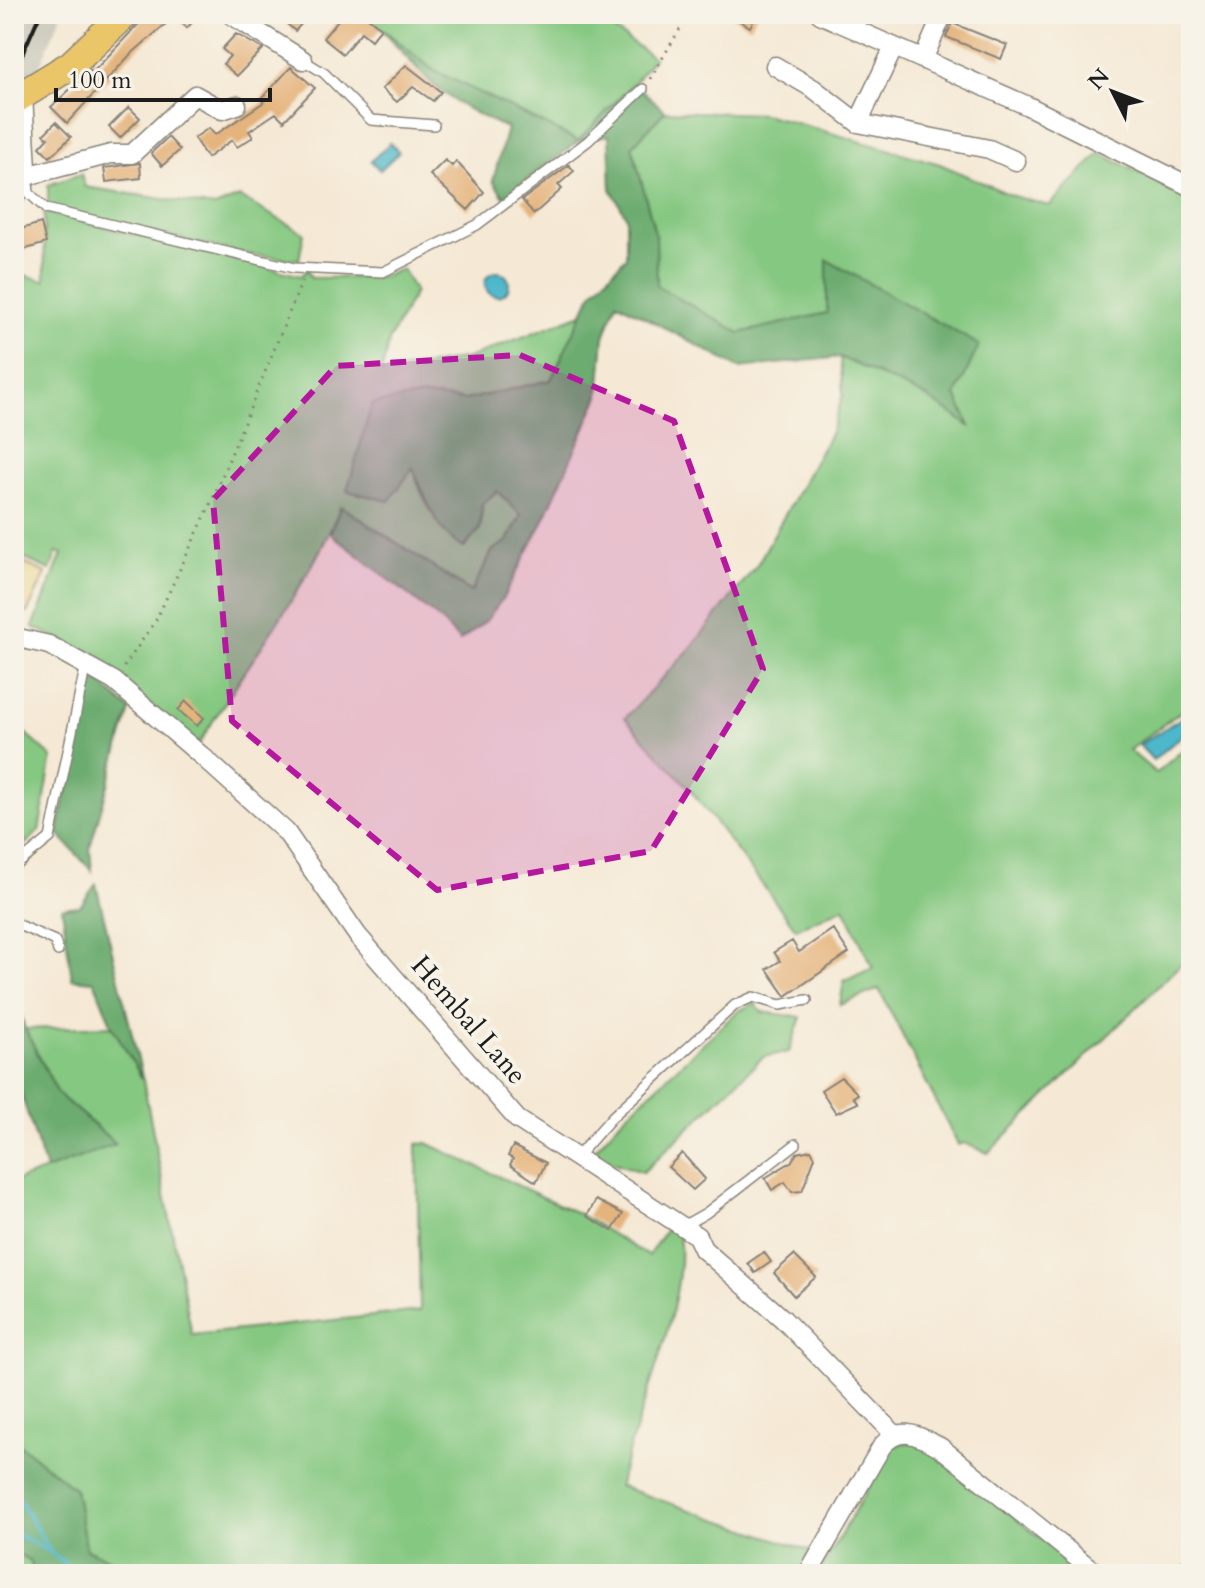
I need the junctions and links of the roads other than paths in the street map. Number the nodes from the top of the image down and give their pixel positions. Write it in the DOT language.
graph roads {
  1 [pos="125,14"];
  2 [pos="230,14"];
  3 [pos="943,14"];
  4 [pos="827,16"];
  5 [pos="894,47"];
  6 [pos="303,60"];
  7 [pos="923,60"];
  8 [pos="775,66"];
  9 [pos="643,89"];
  10 [pos="18,98"];
  11 [pos="237,105"];
  12 [pos="858,123"];
  13 [pos="434,125"];
  14 [pos="1016,161"];
  15 [pos="28,176"];
  16 [pos="1191,187"];
  17 [pos="14,215"];
  18 [pos="14,637"];
  19 [pos="86,664"];
  20 [pos="14,867"];
  21 [pos="14,923"];
  22 [pos="58,951"];
  23 [pos="807,1000"];
  24 [pos="796,1144"];
  25 [pos="576,1158"];
  26 [pos="683,1226"];
  27 [pos="894,1434"];
  28 [pos="1191,1566"];
  29 [pos="808,1574"];
  30 [pos="1097,1574"];
  31 [pos="1178,1574"];
  1 -- 10 [label="main road"];
  2 -- 6 [label="street"];
  3 -- 7 [label="street"];
  4 -- 5 [label="street"];
  5 -- 7 [label="street"];
  5 -- 12 [label="street"];
  6 -- 13 [label="lane"];
  7 -- 16 [label="street"];
  8 -- 12 [label="street"];
  9 -- 15 [label="lane"];
  10 -- 15 [label="street"];
  11 -- 15 [label="street"];
  12 -- 14 [label="street"];
  15 -- 17 [label="lane"];
  18 -- 19 [label="street, Hembal Lane"];
  19 -- 20 [label="lane"];
  19 -- 25 [label="street, Hembal Lane"];
  21 -- 22 [label="lane"];
  23 -- 25 [label="lane"];
  24 -- 26 [label="lane"];
  25 -- 26 [label="street, Hembal Lane"];
  26 -- 27 [label="street, Hembal Lane"];
  27 -- 29 [label="street"];
  27 -- 30 [label="street"];
  28 -- 31 [label="street"];
}
